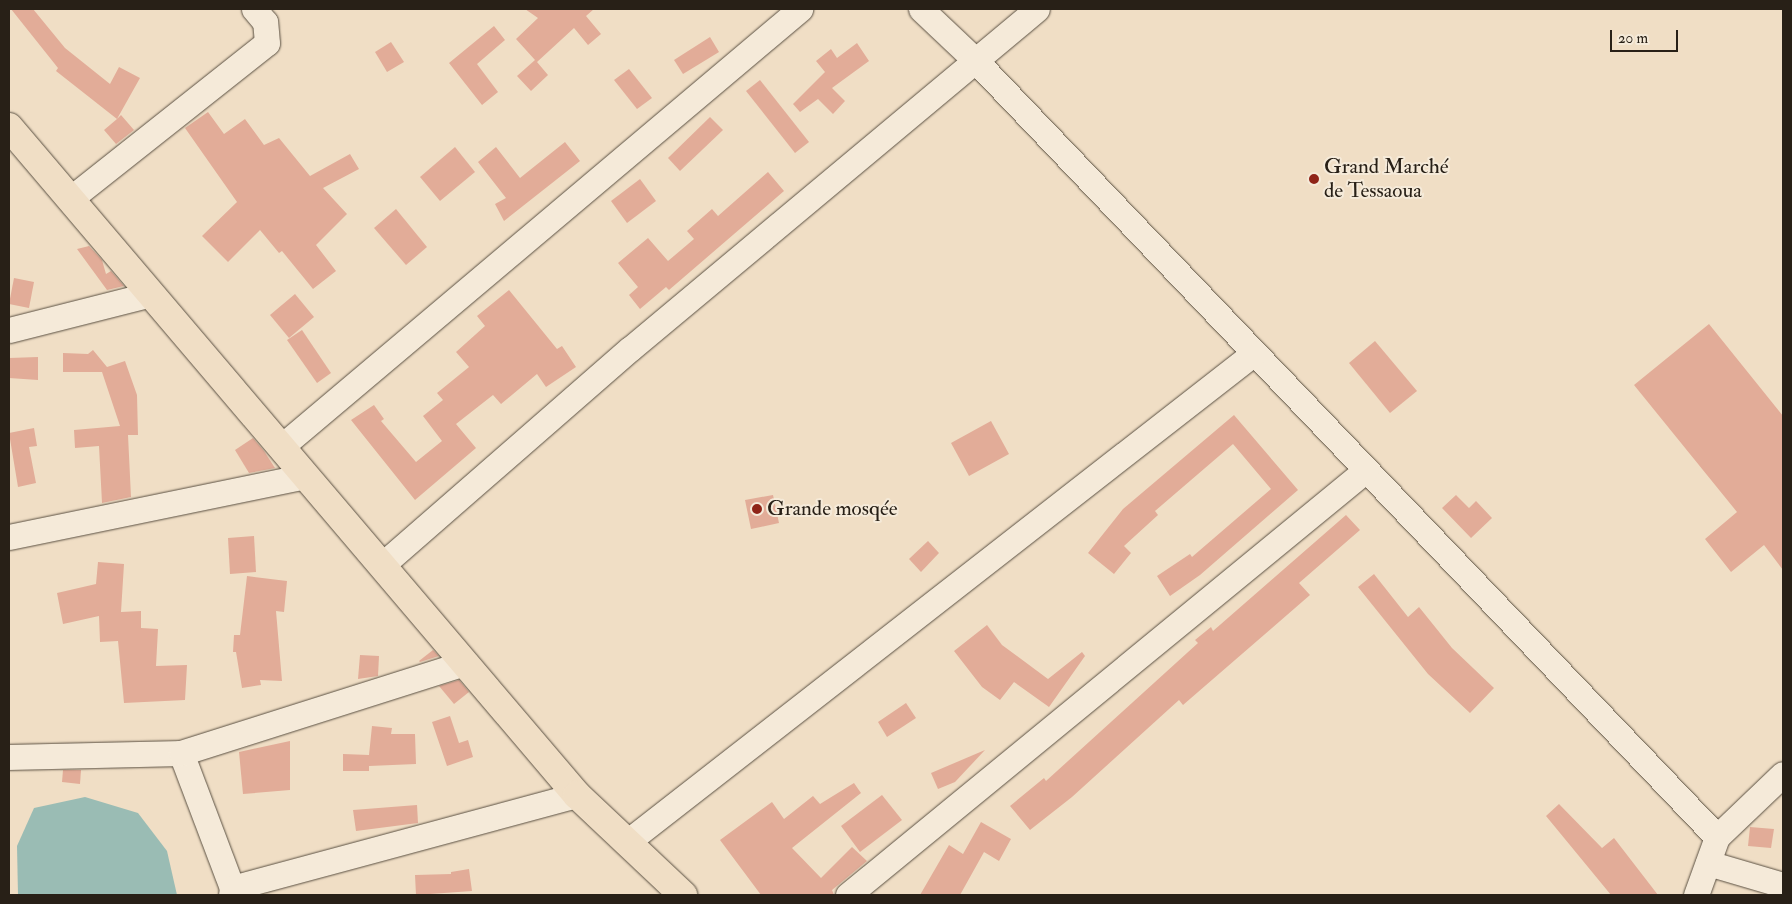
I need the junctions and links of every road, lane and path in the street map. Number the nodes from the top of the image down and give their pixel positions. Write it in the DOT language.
graph roads {
  1 [pos="254,9"];
  2 [pos="800,9"];
  3 [pos="921,9"];
  4 [pos="1036,9"];
  5 [pos="975,60"];
  6 [pos="9,127"];
  7 [pos="70,200"];
  8 [pos="151,294"];
  9 [pos="9,330"];
  10 [pos="1254,353"];
  11 [pos="282,446"];
  12 [pos="1366,470"];
  13 [pos="306,476"];
  14 [pos="9,536"];
  15 [pos="382,565"];
  16 [pos="465,663"];
  17 [pos="182,753"];
  18 [pos="9,757"];
  19 [pos="1783,774"];
  20 [pos="577,795"];
  21 [pos="1717,838"];
  22 [pos="627,842"];
  23 [pos="1708,863"];
  24 [pos="1783,885"];
  25 [pos="232,892"];
  26 [pos="683,895"];
  27 [pos="848,895"];
  28 [pos="1696,895"];
  1 -- 7 [label="street"];
  2 -- 11 [label="street"];
  3 -- 5 [label="street"];
  4 -- 5 [label="street"];
  5 -- 10 [label="street"];
  5 -- 15 [label="street"];
  6 -- 7 [label="highway"];
  7 -- 8 [label="highway"];
  8 -- 9 [label="street"];
  8 -- 11 [label="highway"];
  10 -- 12 [label="street"];
  10 -- 22 [label="street"];
  11 -- 13 [label="highway"];
  12 -- 21 [label="street"];
  12 -- 27 [label="street"];
  13 -- 14 [label="street"];
  13 -- 15 [label="highway"];
  15 -- 16 [label="highway"];
  16 -- 17 [label="street"];
  16 -- 20 [label="highway"];
  17 -- 18 [label="street"];
  17 -- 25 [label="street"];
  19 -- 21 [label="street"];
  20 -- 22 [label="highway"];
  20 -- 25 [label="street"];
  21 -- 23 [label="street"];
  22 -- 26 [label="highway"];
  23 -- 24 [label="street"];
  23 -- 28 [label="street"];
}
